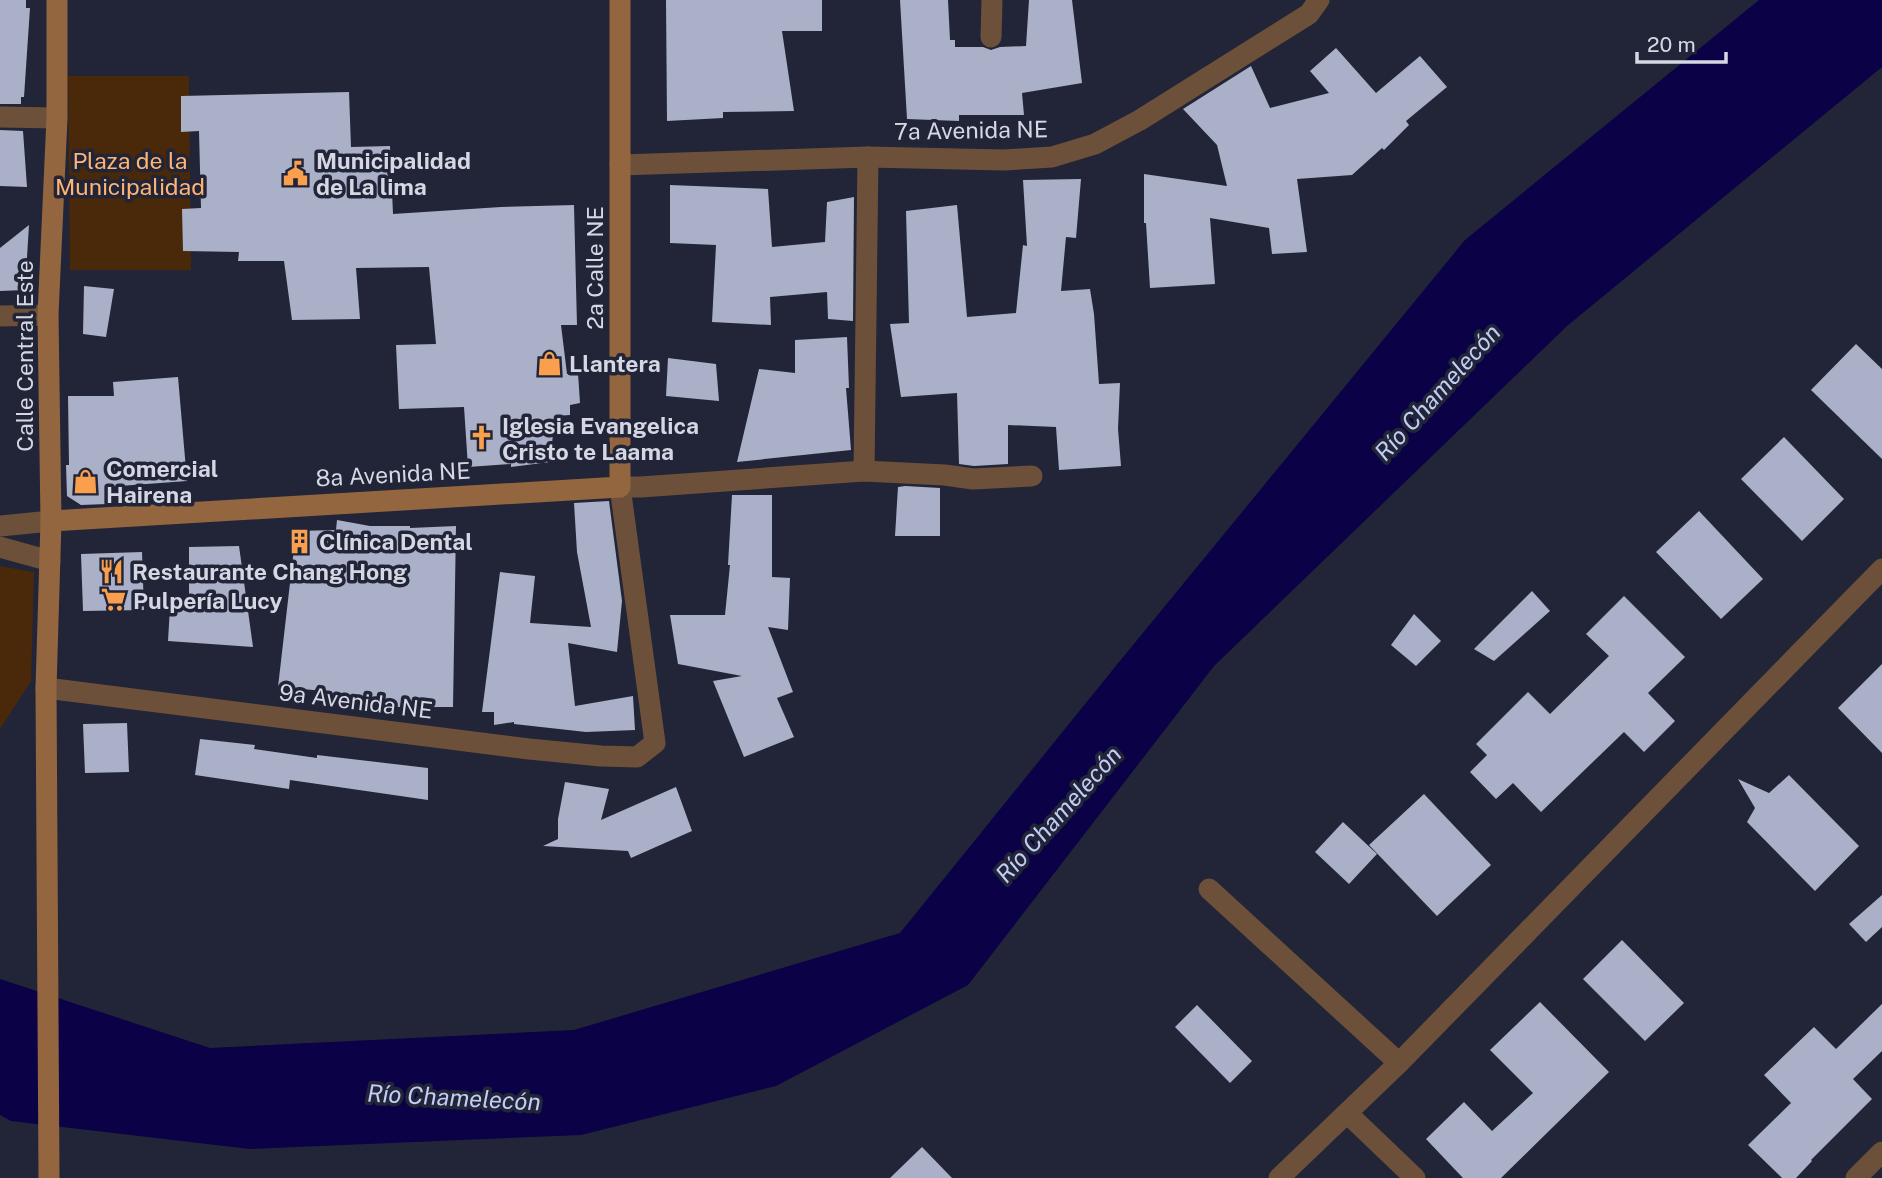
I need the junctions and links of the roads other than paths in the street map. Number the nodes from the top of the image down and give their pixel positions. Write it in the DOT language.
graph roads {
  1 [pos="57,0"];
  2 [pos="620,0"];
  3 [pos="992,0"];
  4 [pos="1320,0"];
  5 [pos="991,37"];
  6 [pos="0,117"];
  7 [pos="57,118"];
  8 [pos="868,157"];
  9 [pos="620,164"];
  10 [pos="48,315"];
  11 [pos="0,316"];
  12 [pos="864,471"];
  13 [pos="1032,476"];
  14 [pos="620,487"];
  15 [pos="51,521"];
  16 [pos="0,526"];
  17 [pos="0,547"];
  18 [pos="50,561"];
  19 [pos="1882,569"];
  20 [pos="46,688"];
  21 [pos="655,743"];
  22 [pos="1209,889"];
  23 [pos="1399,1063"];
  24 [pos="1347,1114"];
  25 [pos="1882,1152"];
  26 [pos="49,1168"];
  27 [pos="1279,1178"];
  28 [pos="1415,1178"];
  29 [pos="1856,1178"];
  1 -- 7 [label="street, Calle Central Este"];
  2 -- 9 [label="street, 2a Calle NE"];
  3 -- 5 [label="street"];
  4 -- 8 [label="street, 7a Avenida NE"];
  6 -- 7 [label="street"];
  7 -- 10 [label="street, Calle Central Este"];
  8 -- 9 [label="street, 7a Avenida NE"];
  8 -- 12 [label="street"];
  9 -- 14 [label="street, 2a Calle NE"];
  10 -- 11 [label="street"];
  10 -- 15 [label="street, Calle Central Este"];
  12 -- 13 [label="street, 8a Avenida NE"];
  12 -- 14 [label="street, 8a Avenida NE"];
  14 -- 15 [label="street, 8a Avenida NE"];
  14 -- 21 [label="street, 2a Calle NE"];
  15 -- 16 [label="street"];
  15 -- 18 [label="street, Calle Central Este"];
  17 -- 18 [label="street"];
  18 -- 20 [label="street, Calle Central Este"];
  19 -- 23 [label="street"];
  20 -- 21 [label="street, 9a Avenida NE"];
  20 -- 26 [label="street, Calle Central Este"];
  22 -- 23 [label="street"];
  23 -- 24 [label="street"];
  24 -- 27 [label="street"];
  24 -- 28 [label="street"];
  25 -- 29 [label="street"];
}
